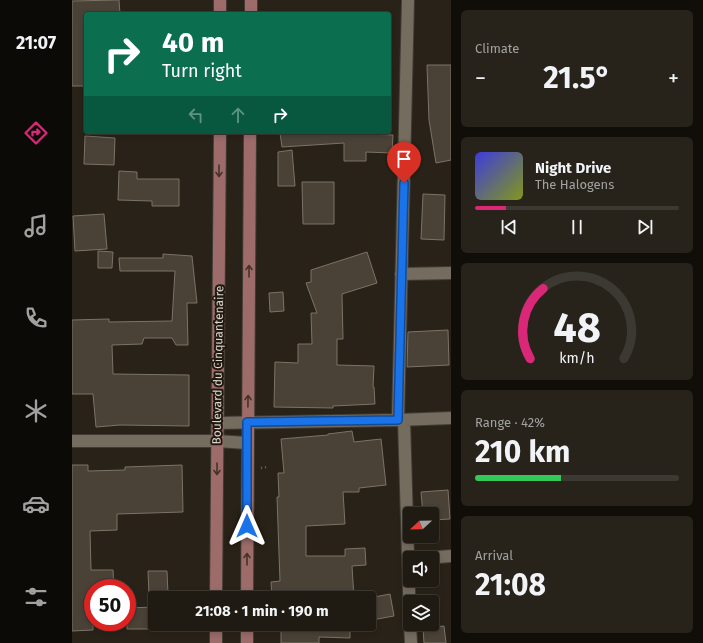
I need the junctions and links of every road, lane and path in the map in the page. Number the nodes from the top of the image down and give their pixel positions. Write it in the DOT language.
graph roads {
  1 [pos="220,0"];
  2 [pos="251,0"];
  3 [pos="408,0"];
  4 [pos="220,12"];
  5 [pos="251,12"];
  6 [pos="220,134"];
  7 [pos="250,134"];
  8 [pos="451,273"];
  9 [pos="401,274"];
  10 [pos="451,418"];
  11 [pos="401,420"];
  12 [pos="247,422"];
  13 [pos="218,423"];
  14 [pos="72,441"];
  15 [pos="217,441"];
  16 [pos="247,443"];
  17 [pos="408,551"];
  18 [pos="451,556"];
  19 [pos="439,557"];
  20 [pos="216,591"];
  21 [pos="247,591"];
  22 [pos="216,631"];
  23 [pos="247,631"];
  24 [pos="410,631"];
  25 [pos="216,643"];
  26 [pos="247,643"];
  27 [pos="410,643"];
  1 -- 4 [label="main road"];
  2 -- 5 [label="main road"];
  3 -- 9 [label="street"];
  6 -- 13 [label="main road, Boulevard du Cinquantenaire, one-way"];
  12 -- 7 [label="main road, one-way"];
  8 -- 9 [label="street"];
  9 -- 11 [label="street"];
  10 -- 11 [label="street"];
  11 -- 12 [label="street"];
  11 -- 17 [label="street"];
  12 -- 13 [label="street"];
  12 -- 16 [label="main road"];
  13 -- 15 [label="main road, Boulevard du Cinquantenaire"];
  14 -- 15 [label="street"];
  15 -- 16 [label="street"];
  15 -- 20 [label="main road, Boulevard du Cinquantenaire, one-way"];
  21 -- 16 [label="main road, one-way"];
  18 -- 19 [label="street"];
  22 -- 25 [label="main road"];
  23 -- 26 [label="main road"];
  24 -- 27 [label="street"];
}
